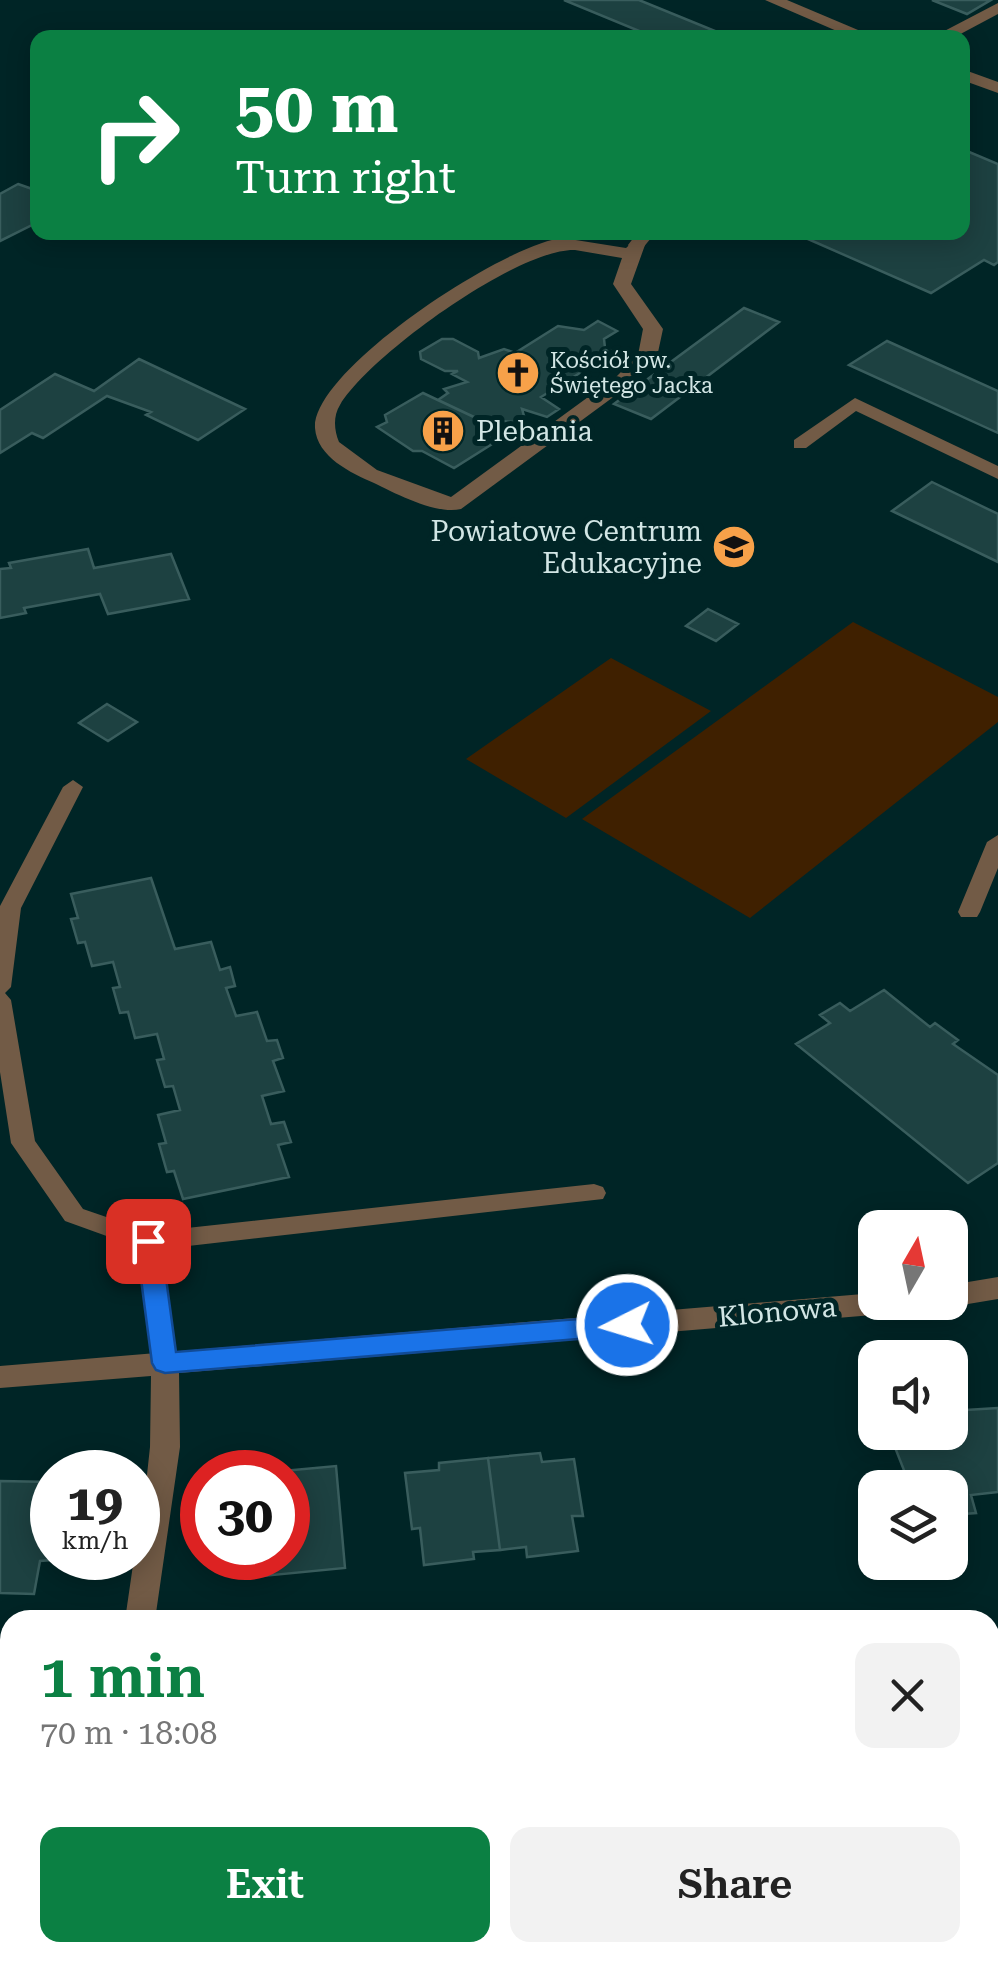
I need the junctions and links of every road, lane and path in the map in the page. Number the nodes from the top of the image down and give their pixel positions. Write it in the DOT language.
graph roads {
  1 [pos="773,0"];
  2 [pos="998,8"];
  3 [pos="849,30"];
  4 [pos="955,30"];
  5 [pos="970,77"];
  6 [pos="998,88"];
  7 [pos="638,244"];
  8 [pos="800,444"];
  9 [pos="998,473"];
  10 [pos="73,788"];
  11 [pos="998,842"];
  12 [pos="969,912"];
  13 [pos="0,988"];
  14 [pos="0,1000"];
  15 [pos="594,1192"];
  16 [pos="148,1241"];
  17 [pos="998,1288"];
  18 [pos="968,1293"];
  19 [pos="858,1305"];
  20 [pos="165,1363"];
  21 [pos="0,1377"];
  22 [pos="141,1610"];
  1 -- 3 [label="street"];
  2 -- 4 [label="street"];
  5 -- 6 [label="street"];
  7 -- 7 [label="street"];
  8 -- 9 [label="lane"];
  10 -- 13 [label="lane"];
  11 -- 12 [label="lane"];
  14 -- 16 [label="lane"];
  15 -- 16 [label="lane"];
  16 -- 20 [label="lane"];
  17 -- 18 [label="street"];
  19 -- 20 [label="street, Klonowa"];
  20 -- 21 [label="street, Klonowa"];
  20 -- 22 [label="street"];
}
